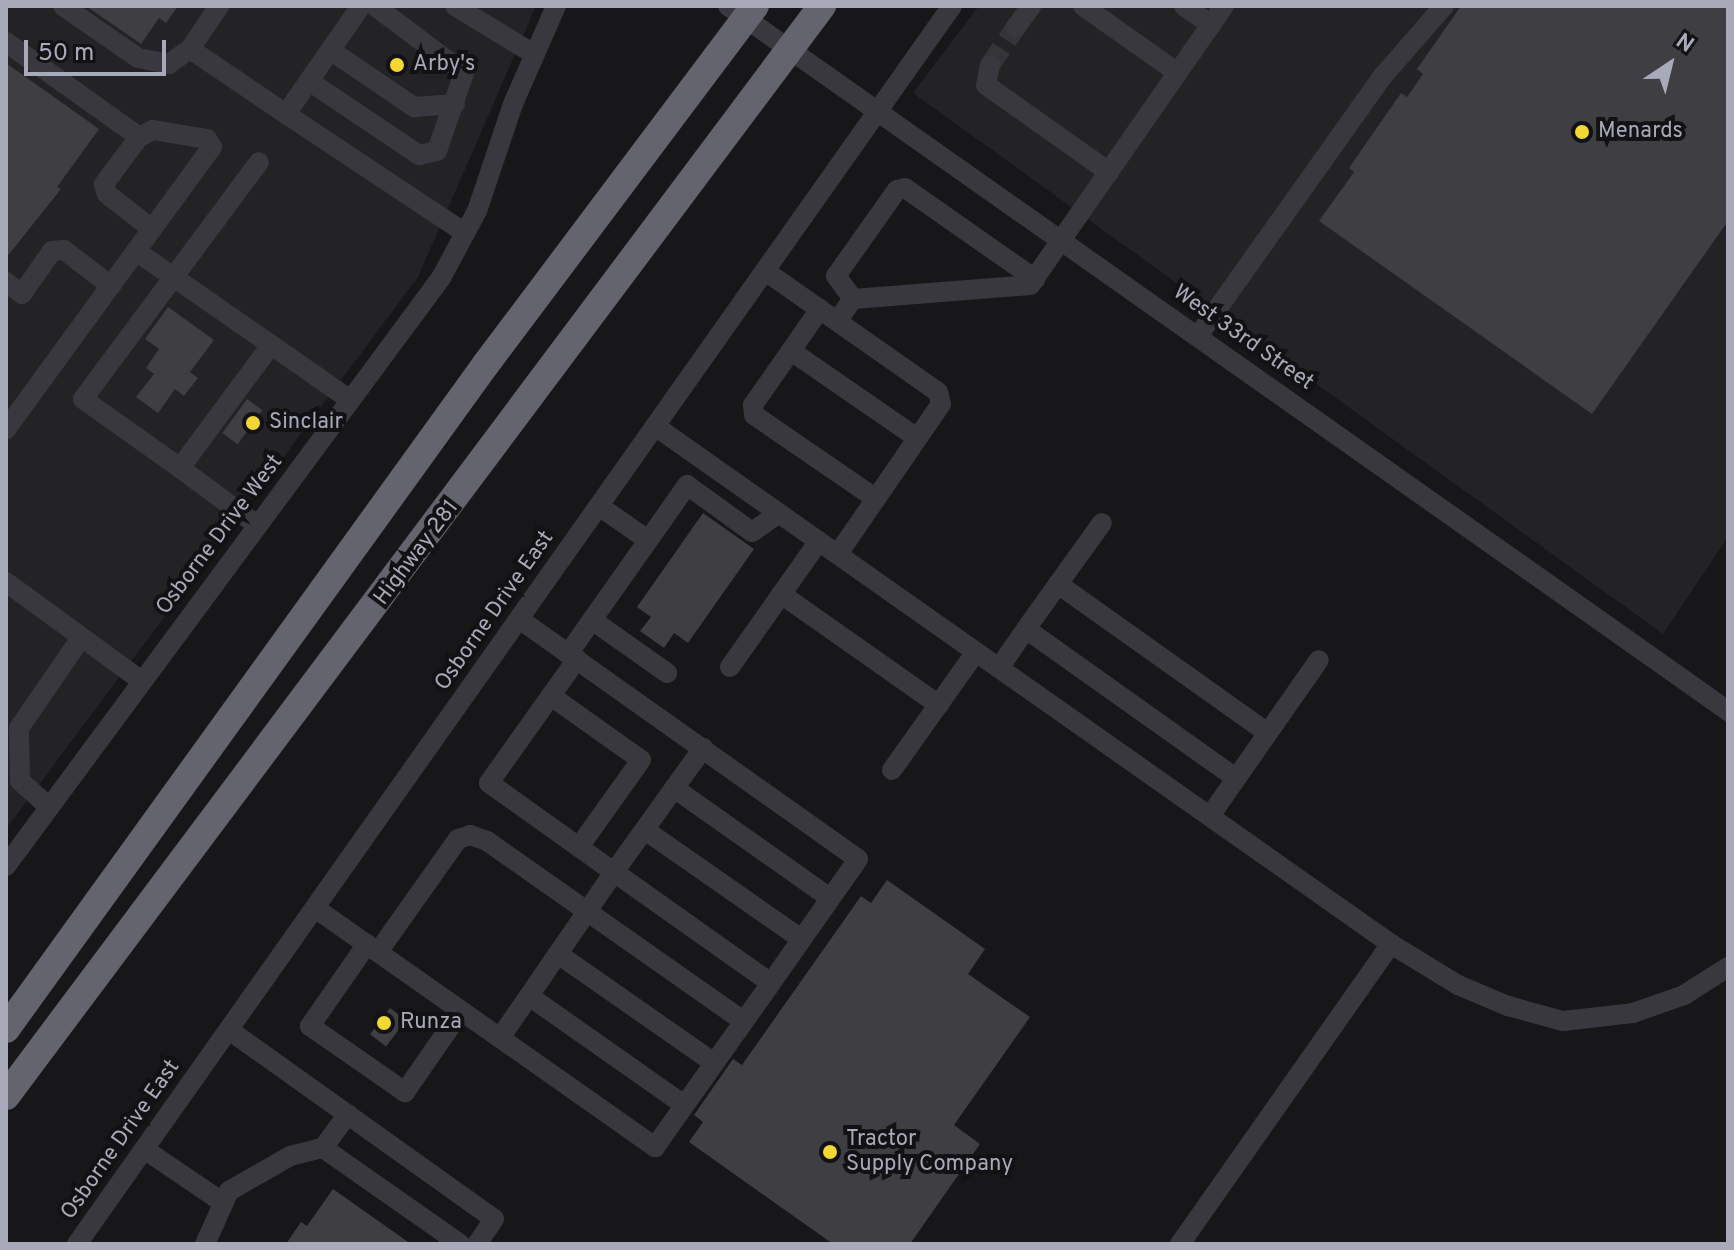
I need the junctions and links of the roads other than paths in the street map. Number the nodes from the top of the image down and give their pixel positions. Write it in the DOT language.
graph roads {
  1 [pos="63,6"];
  2 [pos="219,6"];
  3 [pos="361,6"];
  4 [pos="375,6"];
  5 [pos="455,6"];
  6 [pos="556,6"];
  7 [pos="822,6"];
  8 [pos="952,6"];
  9 [pos="1031,6"];
  10 [pos="1083,6"];
  11 [pos="1184,6"];
  12 [pos="1224,6"];
  13 [pos="1444,6"];
  14 [pos="743,10"];
  15 [pos="1211,25"];
  16 [pos="1016,27"];
  17 [pos="6,42"];
  18 [pos="791,47"];
  19 [pos="190,49"];
  20 [pos="330,50"];
  21 [pos="534,54"];
  22 [pos="990,65"];
  23 [pos="1178,73"];
  24 [pos="309,81"];
  25 [pos="455,104"];
  26 [pos="878,110"];
  27 [pos="286,114"];
  28 [pos="139,137"];
  29 [pos="259,162"];
  30 [pos="1109,172"];
  31 [pos="152,229"];
  32 [pos="465,233"];
  33 [pos="1062,240"];
  34 [pos="136,251"];
  35 [pos="765,271"];
  36 [pos="174,278"];
  37 [pos="1035,279"];
  38 [pos="6,282"];
  39 [pos="111,286"];
  40 [pos="853,299"];
  41 [pos="828,315"];
  42 [pos="1198,336"];
  43 [pos="271,345"];
  44 [pos="791,351"];
  45 [pos="350,400"];
  46 [pos="655,426"];
  47 [pos="6,429"];
  48 [pos="917,438"];
  49 [pos="180,468"];
  50 [pos="876,499"];
  51 [pos="599,506"];
  52 [pos="779,513"];
  53 [pos="1102,523"];
  54 [pos="257,525"];
  55 [pos="648,540"];
  56 [pos="819,541"];
  57 [pos="838,554"];
  58 [pos="6,582"];
  59 [pos="1058,584"];
  60 [pos="781,594"];
  61 [pos="519,619"];
  62 [pos="592,620"];
  63 [pos="1026,629"];
  64 [pos="81,638"];
  65 [pos="976,652"];
  66 [pos="572,656"];
  67 [pos="1319,660"];
  68 [pos="730,667"];
  69 [pos="999,668"];
  70 [pos="667,673"];
  71 [pos="142,681"];
  72 [pos="551,696"];
  73 [pos="939,705"];
  74 [pos="1728,711"];
  75 [pos="1268,733"];
  76 [pos="703,748"];
  77 [pos="892,770"];
  78 [pos="1236,778"];
  79 [pos="674,788"];
  80 [pos="49,807"];
  81 [pos="1210,816"];
  82 [pos="645,830"];
  83 [pos="579,847"];
  84 [pos="6,866"];
  85 [pos="614,872"];
  86 [pos="830,898"];
  87 [pos="315,908"];
  88 [pos="587,912"];
  89 [pos="801,939"];
  90 [pos="1391,944"];
  91 [pos="372,948"];
  92 [pos="558,954"];
  93 [pos="1728,967"];
  94 [pos="771,983"];
  95 [pos="529,996"];
  96 [pos="461,1011"];
  97 [pos="743,1021"];
  98 [pos="6,1029"];
  99 [pos="229,1030"];
  100 [pos="500,1038"];
  101 [pos="714,1063"];
  102 [pos="6,1096"];
  103 [pos="684,1105"];
  104 [pos="348,1114"];
  105 [pos="323,1148"];
  106 [pos="144,1149"];
  107 [pos="222,1202"];
  108 [pos="77,1244"];
  109 [pos="205,1244"];
  110 [pos="460,1244"];
  111 [pos="477,1244"];
  112 [pos="1180,1244"];
  1 -- 19 [label="street"];
  2 -- 19 [label="street"];
  3 -- 20 [label="street"];
  4 -- 25 [label="street"];
  5 -- 21 [label="street"];
  6 -- 21 [label="street, Osborne Drive West"];
  7 -- 18 [label="highway, Highway 281"];
  8 -- 26 [label="street, Osborne Drive East"];
  9 -- 16 [label="street"];
  10 -- 23 [label="street"];
  11 -- 15 [label="street"];
  12 -- 15 [label="street"];
  13 -- 42 [label="street"];
  14 -- 18 [label="street, West 33rd Street"];
  14 -- 98 [label="highway"];
  15 -- 23 [label="street"];
  17 -- 28 [label="street"];
  18 -- 26 [label="street, West 33rd Street"];
  18 -- 102 [label="highway, Highway 281"];
  19 -- 27 [label="street"];
  20 -- 24 [label="street"];
  20 -- 25 [label="street"];
  21 -- 32 [label="street, Osborne Drive West"];
  22 -- 30 [label="street"];
  23 -- 30 [label="street"];
  24 -- 25 [label="street"];
  24 -- 27 [label="street"];
  26 -- 33 [label="street, West 33rd Street"];
  26 -- 35 [label="street, Osborne Drive East"];
  27 -- 32 [label="street"];
  28 -- 31 [label="street"];
  28 -- 31 [label="street"];
  29 -- 36 [label="street"];
  30 -- 33 [label="street"];
  31 -- 34 [label="street"];
  32 -- 45 [label="street, Osborne Drive West"];
  33 -- 37 [label="street"];
  33 -- 42 [label="street, West 33rd Street"];
  34 -- 36 [label="street"];
  34 -- 39 [label="street"];
  35 -- 41 [label="street"];
  35 -- 46 [label="street, Osborne Drive East"];
  36 -- 43 [label="street"];
  36 -- 49 [label="street"];
  37 -- 40 [label="street"];
  37 -- 40 [label="street"];
  38 -- 39 [label="street"];
  39 -- 47 [label="street"];
  40 -- 41 [label="street"];
  41 -- 44 [label="street"];
  41 -- 48 [label="street"];
  42 -- 74 [label="street, West 33rd Street"];
  43 -- 45 [label="street"];
  43 -- 49 [label="street"];
  44 -- 48 [label="street"];
  44 -- 50 [label="street"];
  45 -- 54 [label="street, Osborne Drive West"];
  46 -- 51 [label="street, Osborne Drive East"];
  46 -- 52 [label="street"];
  48 -- 50 [label="street"];
  49 -- 54 [label="street"];
  50 -- 57 [label="street"];
  51 -- 55 [label="street"];
  51 -- 61 [label="street, Osborne Drive East"];
  52 -- 55 [label="street"];
  52 -- 56 [label="street"];
  53 -- 59 [label="street"];
  54 -- 71 [label="street, Osborne Drive West"];
  55 -- 62 [label="street"];
  56 -- 57 [label="street"];
  56 -- 60 [label="street"];
  57 -- 65 [label="street"];
  58 -- 64 [label="street"];
  59 -- 63 [label="street"];
  59 -- 75 [label="street"];
  60 -- 68 [label="street"];
  60 -- 73 [label="street"];
  61 -- 66 [label="street"];
  61 -- 87 [label="street, Osborne Drive East"];
  62 -- 66 [label="street"];
  62 -- 70 [label="street"];
  63 -- 69 [label="street"];
  63 -- 78 [label="street"];
  64 -- 71 [label="street"];
  64 -- 80 [label="street"];
  65 -- 69 [label="street"];
  65 -- 73 [label="street"];
  66 -- 72 [label="street"];
  66 -- 76 [label="street"];
  67 -- 75 [label="street"];
  69 -- 81 [label="street"];
  71 -- 80 [label="street, Osborne Drive West"];
  72 -- 83 [label="street"];
  72 -- 83 [label="street"];
  73 -- 77 [label="street"];
  75 -- 78 [label="street"];
  76 -- 79 [label="street"];
  76 -- 86 [label="street"];
  78 -- 81 [label="street"];
  79 -- 82 [label="street"];
  79 -- 86 [label="street"];
  80 -- 84 [label="street, Osborne Drive West"];
  81 -- 90 [label="street"];
  82 -- 85 [label="street"];
  82 -- 89 [label="street"];
  83 -- 85 [label="street"];
  85 -- 88 [label="street"];
  85 -- 94 [label="street"];
  86 -- 89 [label="street"];
  87 -- 91 [label="street"];
  87 -- 99 [label="street, Osborne Drive East"];
  88 -- 91 [label="street"];
  88 -- 92 [label="street"];
  88 -- 97 [label="street"];
  89 -- 94 [label="street"];
  90 -- 93 [label="street"];
  90 -- 112 [label="street"];
  91 -- 96 [label="street"];
  91 -- 96 [label="street"];
  92 -- 95 [label="street"];
  92 -- 101 [label="street"];
  94 -- 97 [label="street"];
  95 -- 100 [label="street"];
  95 -- 103 [label="street"];
  96 -- 100 [label="street"];
  97 -- 101 [label="street"];
  99 -- 104 [label="street"];
  99 -- 106 [label="street, Osborne Drive East"];
  100 -- 103 [label="street"];
  101 -- 103 [label="street"];
  104 -- 105 [label="street"];
  104 -- 111 [label="street"];
  105 -- 107 [label="street"];
  105 -- 110 [label="street"];
  106 -- 107 [label="street"];
  106 -- 108 [label="street, Osborne Drive East"];
  107 -- 109 [label="street"];
}
